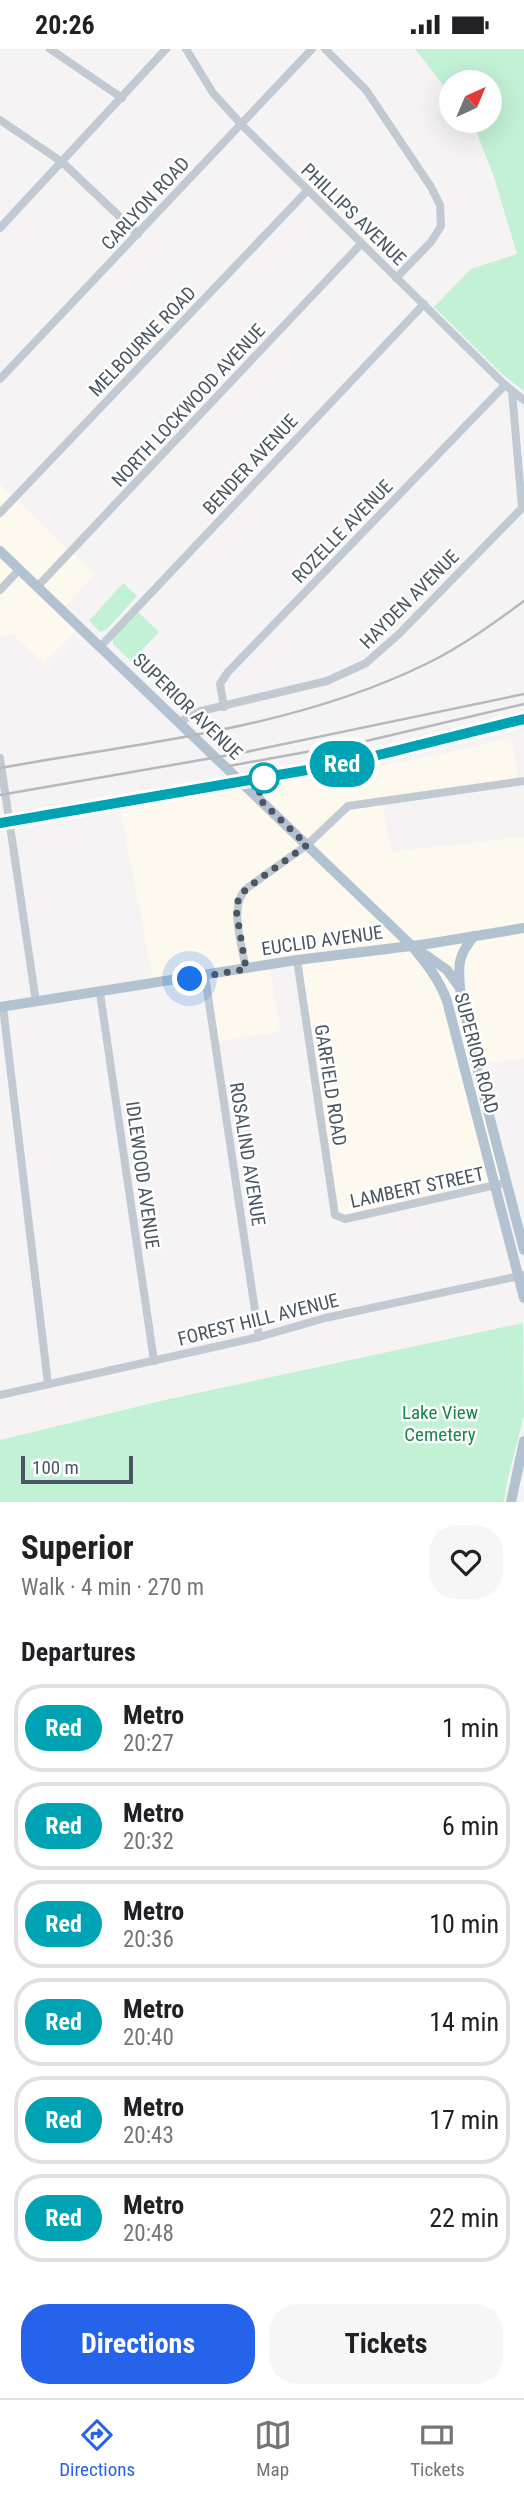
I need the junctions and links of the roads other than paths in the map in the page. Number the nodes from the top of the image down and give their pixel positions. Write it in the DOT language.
graph roads {
  1 [pos="50,49"];
  2 [pos="166,49"];
  3 [pos="186,49"];
  4 [pos="312,49"];
  5 [pos="325,49"];
  6 [pos="122,98"];
  7 [pos="0,120"];
  8 [pos="241,124"];
  9 [pos="62,162"];
  10 [pos="307,191"];
  11 [pos="0,228"];
  12 [pos="138,234"];
  13 [pos="361,244"];
  14 [pos="396,278"];
  15 [pos="424,304"];
  16 [pos="0,379"];
  17 [pos="508,388"];
  18 [pos="524,400"];
  19 [pos="523,507"];
  20 [pos="0,513"];
  21 [pos="0,551"];
  22 [pos="19,570"];
  23 [pos="37,587"];
  24 [pos="0,590"];
  25 [pos="100,647"];
  26 [pos="224,707"];
  27 [pos="179,722"];
  28 [pos="0,758"];
  29 [pos="524,781"];
  30 [pos="307,845"];
  31 [pos="524,928"];
  32 [pos="474,936"];
  33 [pos="412,946"];
  34 [pos="297,960"];
  35 [pos="246,969"];
  36 [pos="205,976"];
  37 [pos="460,988"];
  38 [pos="100,993"];
  39 [pos="36,1002"];
  40 [pos="1,1007"];
  41 [pos="506,1183"];
  42 [pos="494,1186"];
  43 [pos="335,1215"];
  44 [pos="524,1250"];
  45 [pos="522,1276"];
  46 [pos="524,1298"];
  47 [pos="259,1337"];
  48 [pos="154,1361"];
  49 [pos="48,1384"];
  50 [pos="0,1395"];
  51 [pos="524,1441"];
  52 [pos="520,1469"];
  53 [pos="510,1502"];
  1 -- 6 [label="street"];
  2 -- 6 [label="street"];
  3 -- 8 [label="street, PHILLIPS AVENUE"];
  4 -- 8 [label="street, CARLYON ROAD"];
  5 -- 14 [label="street"];
  6 -- 9 [label="street"];
  7 -- 9 [label="street"];
  8 -- 10 [label="street, PHILLIPS AVENUE"];
  8 -- 12 [label="street, CARLYON ROAD"];
  9 -- 11 [label="street"];
  9 -- 12 [label="street"];
  10 -- 13 [label="street, PHILLIPS AVENUE"];
  10 -- 20 [label="street, MELBOURNE ROAD"];
  12 -- 16 [label="street, CARLYON ROAD"];
  13 -- 14 [label="street, PHILLIPS AVENUE"];
  13 -- 23 [label="street, NORTH LOCKWOOD AVENUE"];
  14 -- 15 [label="street, PHILLIPS AVENUE"];
  15 -- 17 [label="street, PHILLIPS AVENUE"];
  15 -- 25 [label="street, BENDER AVENUE"];
  17 -- 18 [label="street, PHILLIPS AVENUE"];
  17 -- 19 [label="street"];
  17 -- 26 [label="street, ROZELLE AVENUE"];
  19 -- 26 [label="street, HAYDEN AVENUE"];
  21 -- 22 [label="main road, SUPERIOR AVENUE"];
  22 -- 23 [label="main road, SUPERIOR AVENUE"];
  22 -- 24 [label="street"];
  23 -- 25 [label="main road, SUPERIOR AVENUE"];
  25 -- 27 [label="main road, SUPERIOR AVENUE"];
  26 -- 27 [label="street, HAYDEN AVENUE"];
  27 -- 30 [label="main road, SUPERIOR AVENUE"];
  28 -- 39 [label="street"];
  29 -- 30 [label="street"];
  30 -- 33 [label="main road, SUPERIOR AVENUE"];
  30 -- 35 [label="street"];
  31 -- 32 [label="main road, EUCLID AVENUE"];
  32 -- 33 [label="main road, EUCLID AVENUE"];
  32 -- 37 [label="main road"];
  33 -- 34 [label="main road, EUCLID AVENUE"];
  33 -- 37 [label="main road, SUPERIOR ROAD"];
  33 -- 42 [label="main road, SUPERIOR ROAD"];
  34 -- 35 [label="main road, EUCLID AVENUE"];
  34 -- 43 [label="street, GARFIELD ROAD"];
  35 -- 36 [label="main road, EUCLID AVENUE"];
  36 -- 38 [label="main road, EUCLID AVENUE"];
  36 -- 47 [label="street, ROSALIND AVENUE"];
  37 -- 41 [label="main road, SUPERIOR ROAD"];
  38 -- 39 [label="main road, EUCLID AVENUE"];
  38 -- 48 [label="street, IDLEWOOD AVENUE"];
  39 -- 40 [label="main road, EUCLID AVENUE"];
  40 -- 49 [label="street"];
  41 -- 42 [label="street, LAMBERT STREET"];
  41 -- 44 [label="main road, SUPERIOR ROAD"];
  42 -- 43 [label="street, LAMBERT STREET"];
  42 -- 45 [label="main road, SUPERIOR ROAD"];
  45 -- 46 [label="main road, SUPERIOR ROAD"];
  45 -- 47 [label="street, FOREST HILL AVENUE"];
  47 -- 48 [label="street, FOREST HILL AVENUE"];
  48 -- 49 [label="street, FOREST HILL AVENUE"];
  49 -- 50 [label="street, FOREST HILL AVENUE"];
  51 -- 52 [label="main road"];
  52 -- 53 [label="main road"];
}
